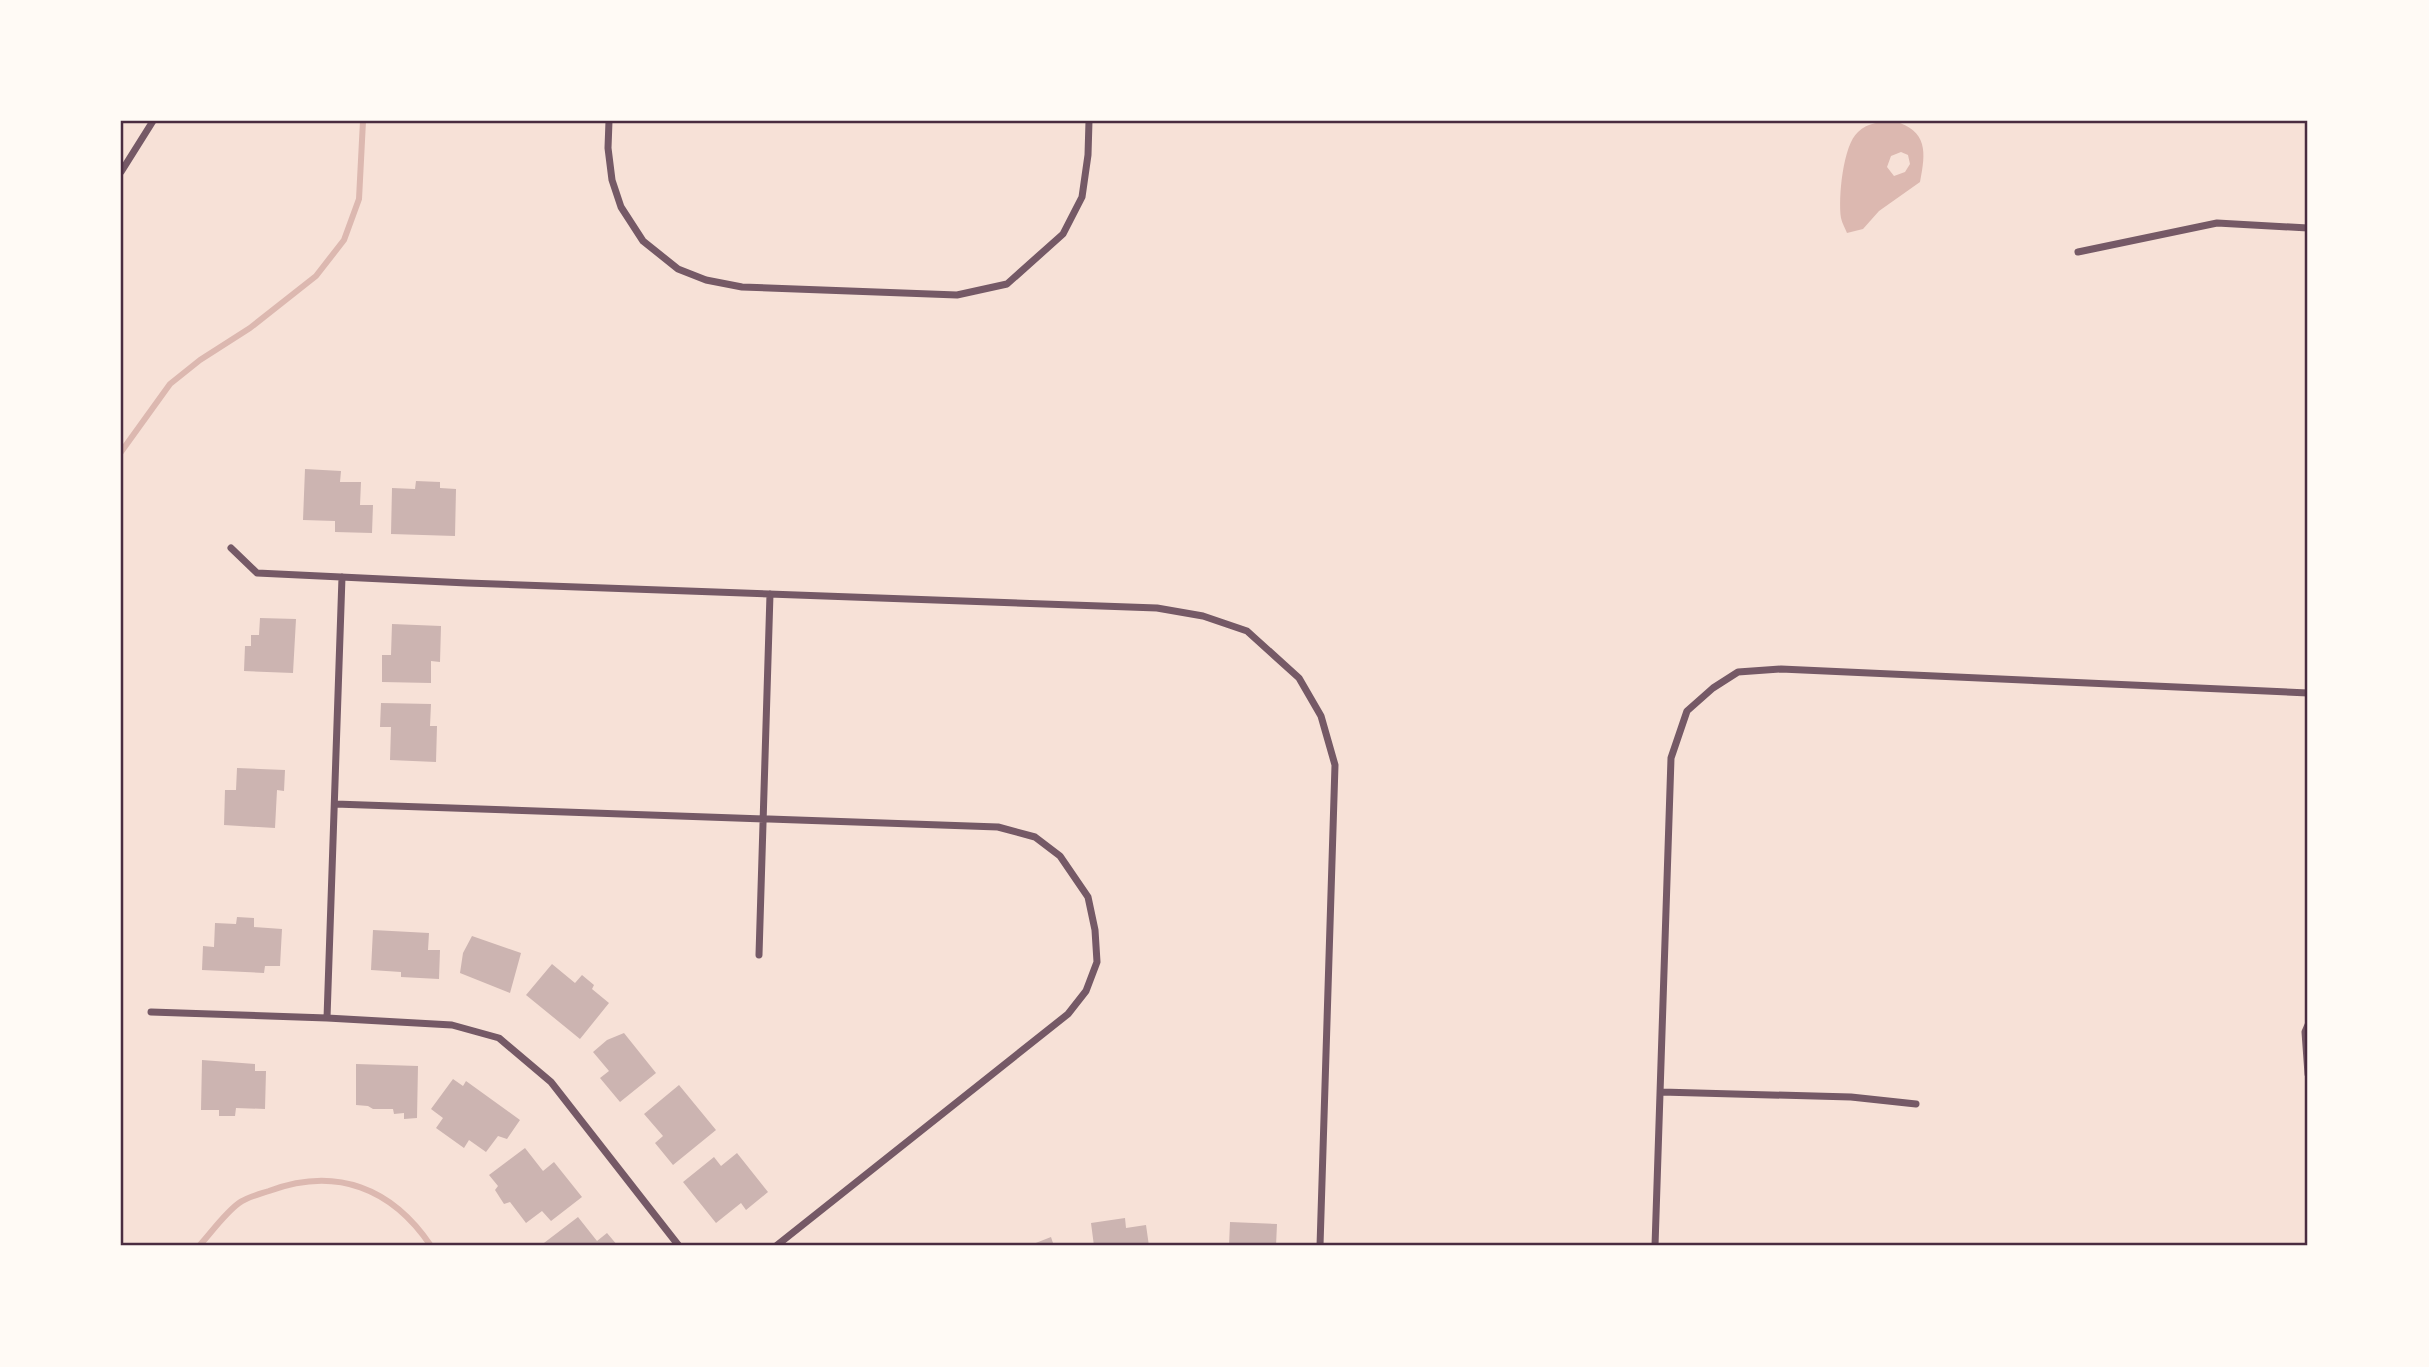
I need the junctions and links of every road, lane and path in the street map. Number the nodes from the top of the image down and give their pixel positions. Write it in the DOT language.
graph roads {
  1 [pos="153,121"];
  2 [pos="610,121"];
  3 [pos="1089,121"];
  4 [pos="121,172"];
  5 [pos="2308,228"];
  6 [pos="2078,251"];
  7 [pos="231,548"];
  8 [pos="342,577"];
  9 [pos="770,594"];
  10 [pos="2308,693"];
  11 [pos="335,804"];
  12 [pos="763,819"];
  13 [pos="759,955"];
  14 [pos="151,1012"];
  15 [pos="327,1018"];
  16 [pos="2308,1025"];
  17 [pos="2308,1074"];
  18 [pos="1661,1092"];
  19 [pos="1916,1104"];
  20 [pos="679,1246"];
  21 [pos="776,1246"];
  22 [pos="1320,1246"];
  23 [pos="1655,1246"];
  1 -- 4 [label="street"];
  2 -- 3 [label="street"];
  5 -- 6 [label="street"];
  7 -- 8 [label="street"];
  8 -- 9 [label="street"];
  8 -- 11 [label="street"];
  9 -- 12 [label="street"];
  9 -- 22 [label="street"];
  10 -- 18 [label="street"];
  11 -- 12 [label="street"];
  11 -- 15 [label="street"];
  12 -- 13 [label="street"];
  12 -- 21 [label="street"];
  14 -- 15 [label="street"];
  15 -- 20 [label="street"];
  16 -- 17 [label="street"];
  18 -- 19 [label="street"];
  18 -- 23 [label="street"];
}
